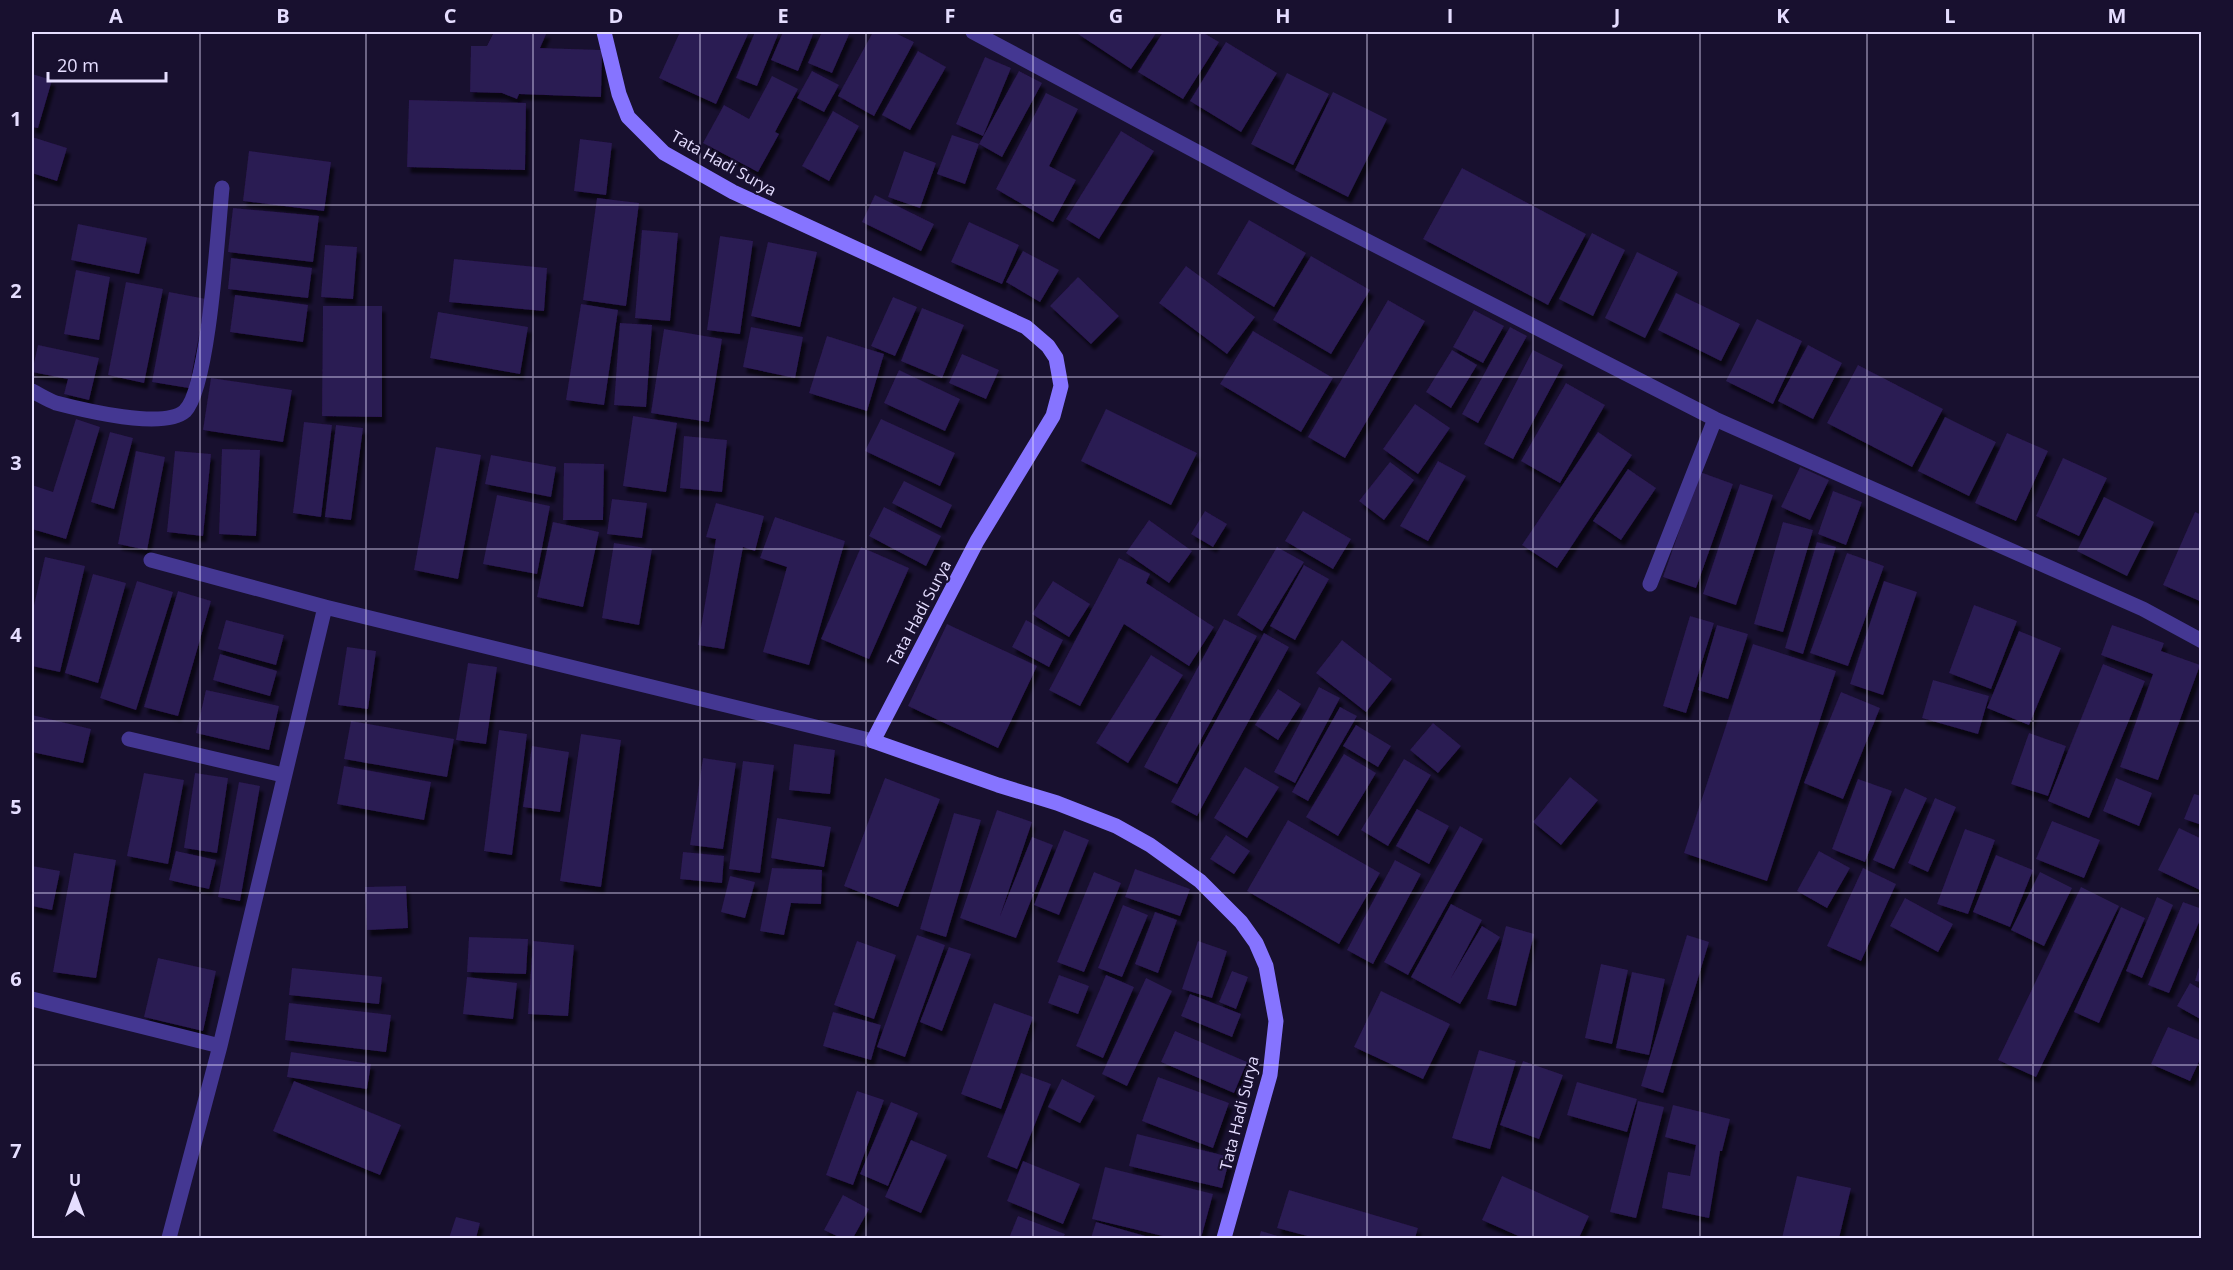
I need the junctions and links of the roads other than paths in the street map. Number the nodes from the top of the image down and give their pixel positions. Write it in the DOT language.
graph roads {
  1 [pos="604,32"];
  2 [pos="973,32"];
  3 [pos="222,188"];
  4 [pos="32,391"];
  5 [pos="1715,419"];
  6 [pos="151,560"];
  7 [pos="1650,584"];
  8 [pos="325,607"];
  9 [pos="2202,641"];
  10 [pos="129,739"];
  11 [pos="873,741"];
  12 [pos="283,775"];
  13 [pos="32,999"];
  14 [pos="220,1046"];
  15 [pos="169,1239"];
  16 [pos="1224,1239"];
  1 -- 11 [label="street, Tata Hadi Surya"];
  2 -- 5 [label="street"];
  3 -- 4 [label="street"];
  5 -- 7 [label="street"];
  5 -- 9 [label="street"];
  6 -- 8 [label="street"];
  8 -- 11 [label="street"];
  8 -- 12 [label="street"];
  10 -- 12 [label="street"];
  11 -- 16 [label="street, Tata Hadi Surya"];
  12 -- 14 [label="street"];
  13 -- 14 [label="street"];
  14 -- 15 [label="street"];
}
